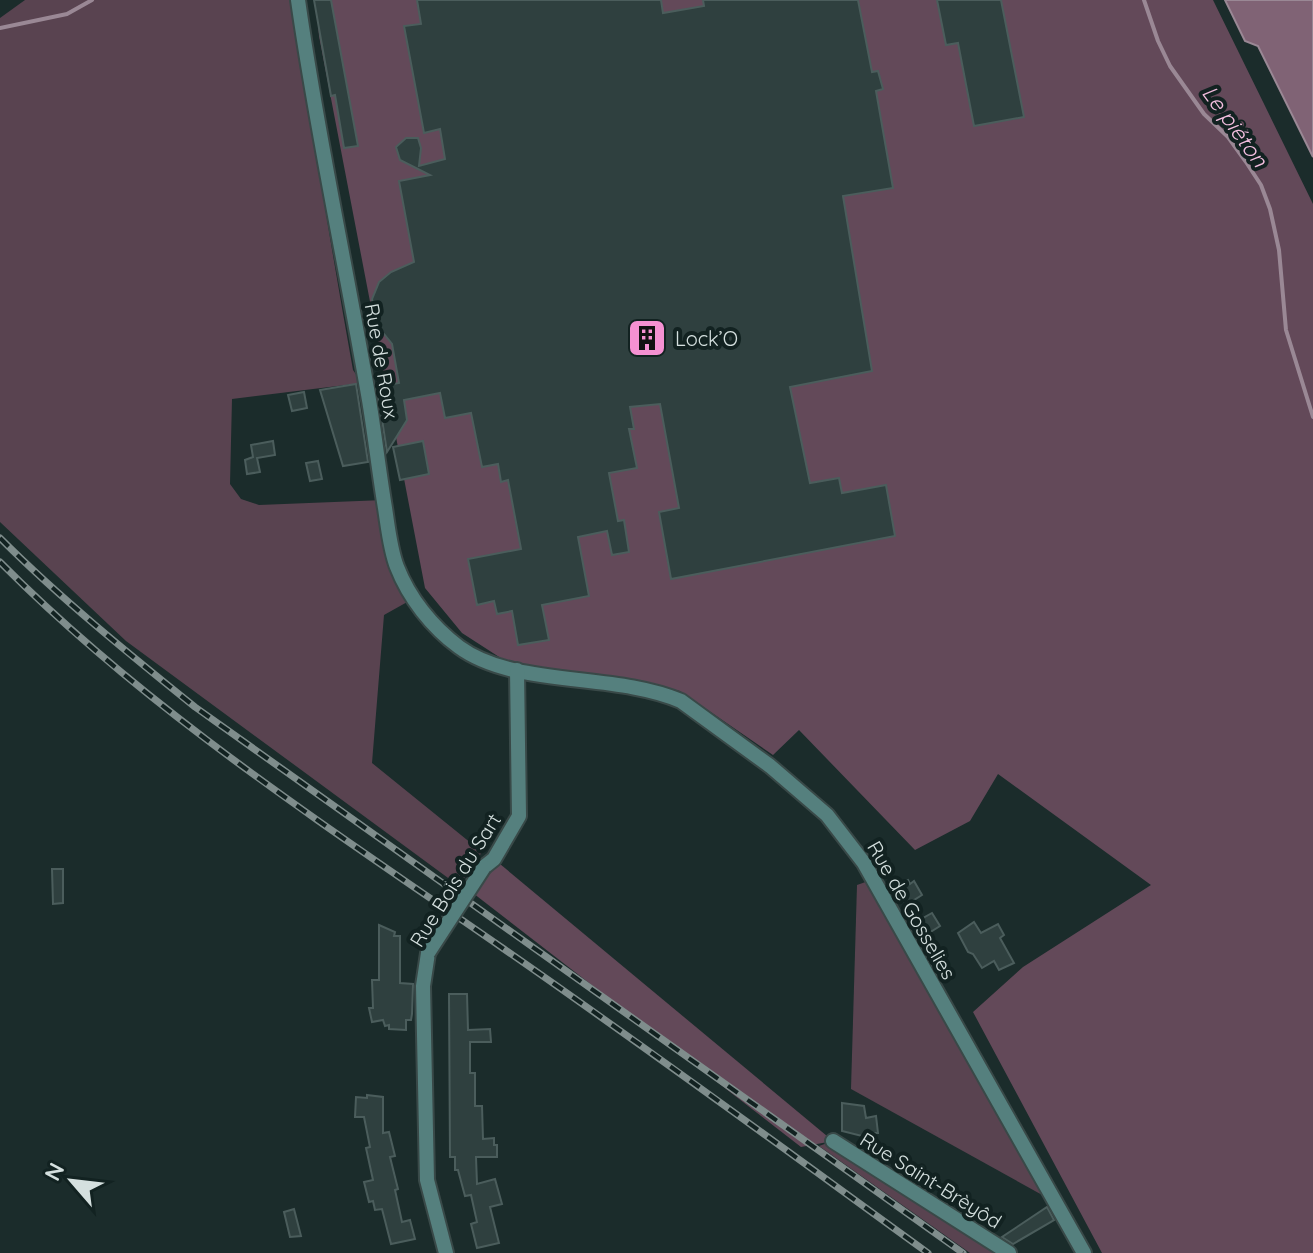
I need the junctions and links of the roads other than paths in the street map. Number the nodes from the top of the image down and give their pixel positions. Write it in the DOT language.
graph roads {
  1 [pos="298,0"];
  2 [pos="517,670"];
  3 [pos="833,1141"];
  4 [pos="446,1253"];
  5 [pos="1009,1253"];
  6 [pos="1084,1253"];
  1 -- 2 [label="street, Rue de Roux"];
  2 -- 4 [label="street, Rue Bois du Sart, bridge"];
  2 -- 6 [label="street, Rue de Gosselies"];
  3 -- 5 [label="street, Rue Saint-Brèyôd"];
}
